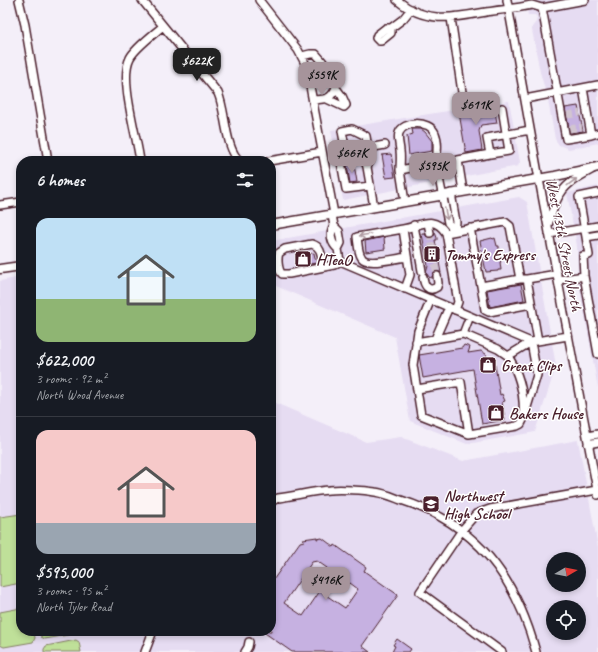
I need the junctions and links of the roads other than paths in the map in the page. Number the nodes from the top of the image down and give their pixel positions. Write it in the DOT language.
graph roads {
  1 [pos="19,0"];
  2 [pos="142,0"];
  3 [pos="259,0"];
  4 [pos="397,0"];
  5 [pos="507,0"];
  6 [pos="585,0"];
  7 [pos="509,8"];
  8 [pos="542,8"];
  9 [pos="411,9"];
  10 [pos="451,18"];
  11 [pos="163,26"];
  12 [pos="391,28"];
  13 [pos="302,56"];
  14 [pos="598,85"];
  15 [pos="336,88"];
  16 [pos="583,88"];
  17 [pos="558,93"];
  18 [pos="327,99"];
  19 [pos="463,99"];
  20 [pos="525,99"];
  21 [pos="313,100"];
  22 [pos="502,108"];
  23 [pos="530,130"];
  24 [pos="506,134"];
  25 [pos="595,134"];
  26 [pos="385,146"];
  27 [pos="322,152"];
  28 [pos="490,154"];
  29 [pos="47,156"];
  30 [pos="139,156"];
  31 [pos="235,156"];
  32 [pos="276,160"];
  33 [pos="436,163"];
  34 [pos="367,167"];
  35 [pos="598,167"];
  36 [pos="400,170"];
  37 [pos="539,178"];
  38 [pos="370,186"];
  39 [pos="463,191"];
  40 [pos="598,193"];
  41 [pos="446,194"];
  42 [pos="405,202"];
  43 [pos="16,203"];
  44 [pos="0,205"];
  45 [pos="374,207"];
  46 [pos="333,215"];
  47 [pos="428,223"];
  48 [pos="276,224"];
  49 [pos="414,225"];
  50 [pos="598,226"];
  51 [pos="470,228"];
  52 [pos="584,228"];
  53 [pos="403,229"];
  54 [pos="455,231"];
  55 [pos="548,231"];
  56 [pos="430,233"];
  57 [pos="446,233"];
  58 [pos="598,235"];
  59 [pos="586,237"];
  60 [pos="407,257"];
  61 [pos="340,261"];
  62 [pos="370,262"];
  63 [pos="16,267"];
  64 [pos="323,267"];
  65 [pos="0,269"];
  66 [pos="366,272"];
  67 [pos="437,276"];
  68 [pos="584,276"];
  69 [pos="557,277"];
  70 [pos="523,279"];
  71 [pos="481,286"];
  72 [pos="405,289"];
  73 [pos="431,300"];
  74 [pos="531,304"];
  75 [pos="452,309"];
  76 [pos="470,316"];
  77 [pos="463,334"];
  78 [pos="568,336"];
  79 [pos="435,338"];
  80 [pos="535,341"];
  81 [pos="416,342"];
  82 [pos="598,354"];
  83 [pos="508,356"];
  84 [pos="417,389"];
  85 [pos="533,390"];
  86 [pos="522,392"];
  87 [pos="523,420"];
  88 [pos="469,434"];
  89 [pos="598,434"];
  90 [pos="588,440"];
  91 [pos="598,442"];
  92 [pos="598,492"];
  93 [pos="276,499"];
  94 [pos="462,530"];
  95 [pos="151,636"];
  96 [pos="249,642"];
  97 [pos="145,652"];
  98 [pos="244,652"];
  99 [pos="502,652"];
  100 [pos="536,652"];
  1 -- 29 [label="street"];
  2 -- 11 [label="street"];
  3 -- 13 [label="street"];
  4 -- 9 [label="street"];
  5 -- 7 [label="street, West 13th Street North"];
  6 -- 8 [label="street"];
  7 -- 8 [label="street"];
  7 -- 10 [label="street"];
  7 -- 20 [label="street, West 13th Street North"];
  8 -- 17 [label="street"];
  9 -- 10 [label="street"];
  9 -- 12 [label="street"];
  10 -- 19 [label="street"];
  11 -- 30 [label="street"];
  11 -- 31 [label="street"];
  13 -- 15 [label="street"];
  13 -- 21 [label="street"];
  14 -- 16 [label="street"];
  15 -- 18 [label="street"];
  15 -- 18 [label="street"];
  16 -- 17 [label="street"];
  16 -- 25 [label="street"];
  17 -- 20 [label="street"];
  17 -- 25 [label="street"];
  18 -- 21 [label="street"];
  20 -- 23 [label="street, West 13th Street North"];
  21 -- 27 [label="street"];
  22 -- 24 [label="street"];
  23 -- 24 [label="street"];
  23 -- 37 [label="street, West 13th Street North"];
  24 -- 28 [label="street"];
  24 -- 28 [label="street"];
  26 -- 34 [label="street"];
  27 -- 32 [label="street"];
  27 -- 46 [label="street"];
  28 -- 39 [label="street"];
  33 -- 36 [label="street"];
  33 -- 36 [label="street"];
  33 -- 41 [label="street"];
  34 -- 38 [label="street"];
  34 -- 38 [label="street"];
  35 -- 37 [label="main road"];
  55 -- 35 [label="street, one-way"];
  36 -- 42 [label="street"];
  37 -- 39 [label="main road"];
  37 -- 55 [label="street, West 13th Street North"];
  38 -- 45 [label="street"];
  39 -- 41 [label="main road"];
  40 -- 52 [label="street"];
  41 -- 42 [label="main road"];
  41 -- 54 [label="street"];
  42 -- 45 [label="main road"];
  43 -- 44 [label="street"];
  45 -- 46 [label="main road"];
  46 -- 48 [label="main road"];
  46 -- 61 [label="street"];
  47 -- 49 [label="street"];
  47 -- 56 [label="street"];
  47 -- 57 [label="street"];
  49 -- 53 [label="street"];
  49 -- 67 [label="street"];
  50 -- 52 [label="street"];
  51 -- 54 [label="street"];
  51 -- 70 [label="street"];
  51 -- 71 [label="street"];
  52 -- 55 [label="street"];
  52 -- 59 [label="street"];
  53 -- 60 [label="street"];
  53 -- 62 [label="street, one-way"];
  54 -- 57 [label="street"];
  55 -- 69 [label="street, West 13th Street North"];
  57 -- 75 [label="street"];
  58 -- 59 [label="street"];
  59 -- 68 [label="street"];
  60 -- 62 [label="street"];
  60 -- 72 [label="street"];
  61 -- 64 [label="street"];
  61 -- 66 [label="street"];
  62 -- 66 [label="street"];
  63 -- 65 [label="main road"];
  64 -- 64 [label="street"];
  66 -- 72 [label="street"];
  68 -- 69 [label="street"];
  68 -- 82 [label="street"];
  69 -- 70 [label="street"];
  69 -- 78 [label="street, West 13th Street North"];
  70 -- 71 [label="street"];
  70 -- 74 [label="street"];
  71 -- 74 [label="street"];
  72 -- 73 [label="street"];
  73 -- 75 [label="street"];
  73 -- 81 [label="street"];
  74 -- 80 [label="street"];
  75 -- 76 [label="street"];
  75 -- 79 [label="street"];
  76 -- 77 [label="street"];
  76 -- 80 [label="street"];
  77 -- 79 [label="street"];
  77 -- 83 [label="street"];
  78 -- 80 [label="street"];
  78 -- 90 [label="street, West 13th Street North"];
  79 -- 81 [label="street"];
  80 -- 83 [label="street"];
  80 -- 85 [label="street"];
  81 -- 84 [label="street"];
  83 -- 86 [label="street"];
  84 -- 88 [label="street"];
  84 -- 88 [label="street"];
  85 -- 86 [label="street"];
  85 -- 87 [label="street"];
  86 -- 87 [label="street"];
  87 -- 88 [label="street"];
  89 -- 90 [label="street"];
  90 -- 91 [label="street"];
  90 -- 92 [label="street, West 13th Street North"];
  92 -- 94 [label="street"];
  93 -- 94 [label="street"];
  94 -- 99 [label="street"];
  94 -- 100 [label="street"];
  95 -- 97 [label="street"];
  96 -- 98 [label="street"];
}
